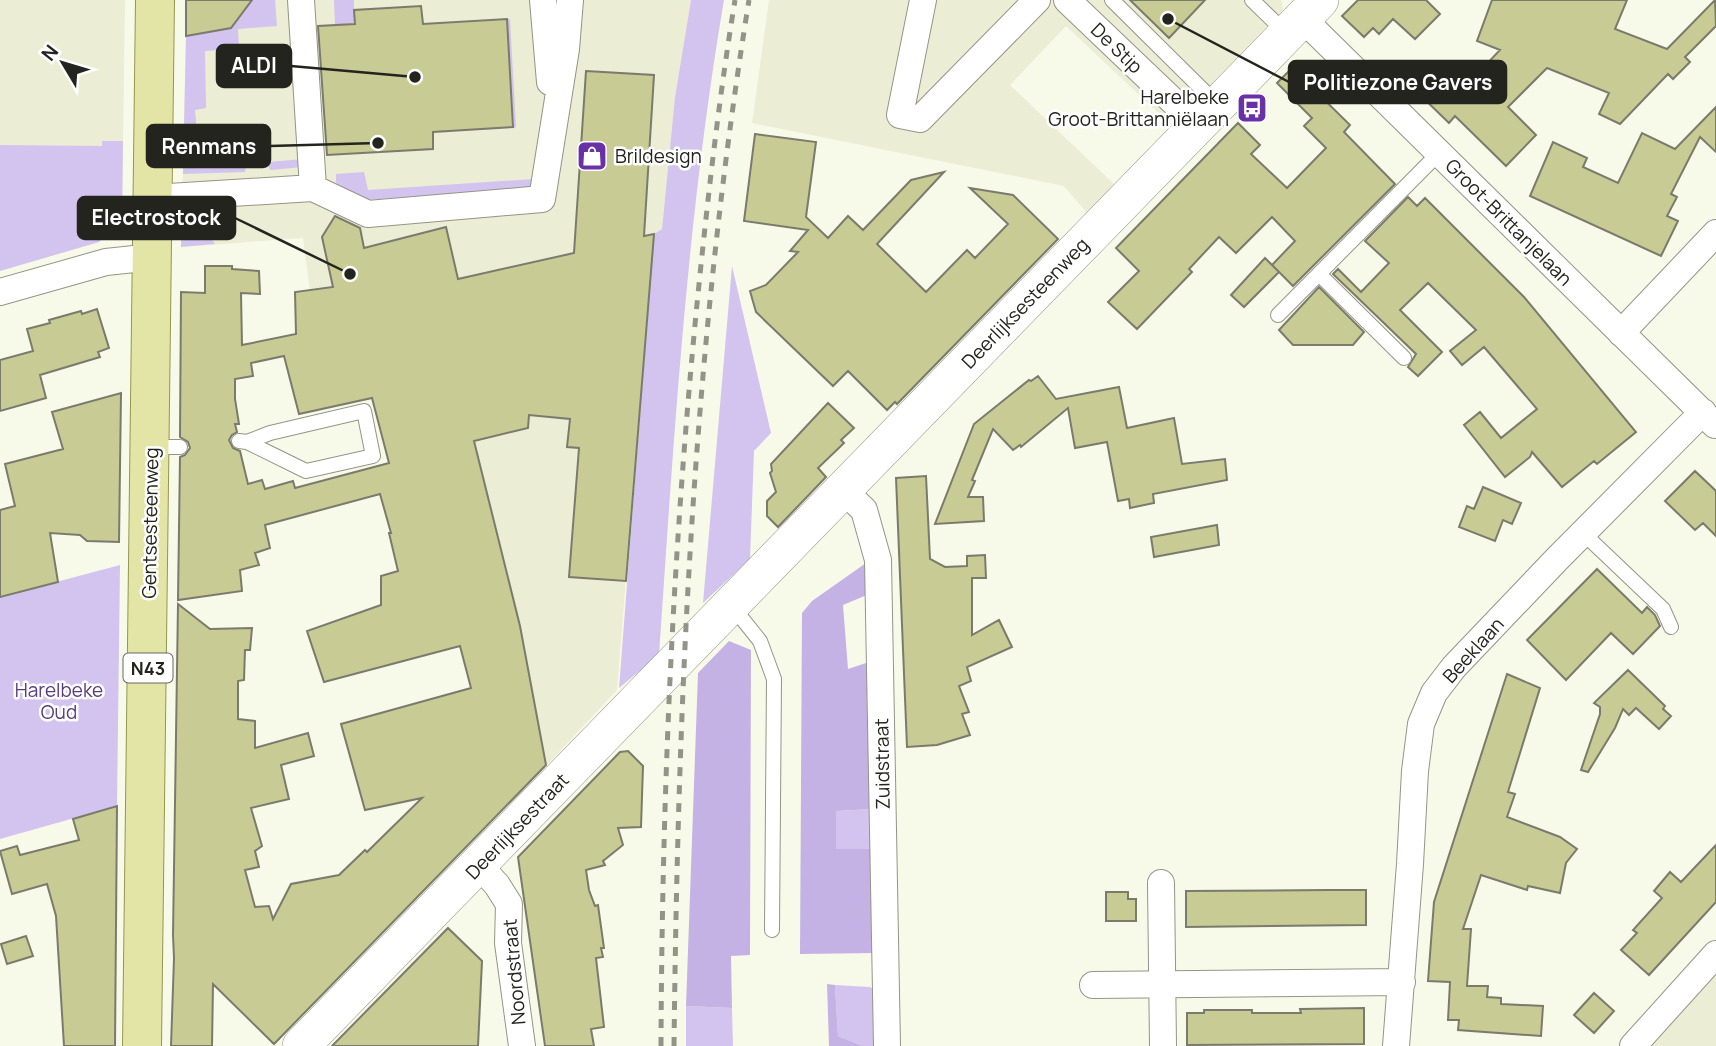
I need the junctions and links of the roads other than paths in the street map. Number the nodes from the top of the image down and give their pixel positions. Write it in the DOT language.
graph roads {
  1 [pos="155,0"];
  2 [pos="301,0"];
  3 [pos="543,0"];
  4 [pos="570,0"];
  5 [pos="923,0"];
  6 [pos="1037,0"];
  7 [pos="1067,0"];
  8 [pos="1112,0"];
  9 [pos="1252,0"];
  10 [pos="1303,17"];
  11 [pos="1208,115"];
  12 [pos="554,121"];
  13 [pos="1439,153"];
  14 [pos="313,188"];
  15 [pos="153,198"];
  16 [pos="1716,233"];
  17 [pos="153,257"];
  18 [pos="1319,274"];
  19 [pos="0,292"];
  20 [pos="1278,315"];
  21 [pos="1621,333"];
  22 [pos="1404,358"];
  23 [pos="1710,419"];
  24 [pos="243,442"];
  25 [pos="844,491"];
  26 [pos="1583,533"];
  27 [pos="732,607"];
  28 [pos="1671,627"];
  29 [pos="479,865"];
  30 [pos="1161,883"];
  31 [pos="772,930"];
  32 [pos="1716,954"];
  33 [pos="1402,982"];
  34 [pos="1162,984"];
  35 [pos="1093,985"];
  36 [pos="142,1046"];
  37 [pos="301,1046"];
  38 [pos="522,1046"];
  39 [pos="887,1046"];
  40 [pos="1163,1046"];
  41 [pos="1396,1046"];
  42 [pos="1633,1046"];
  1 -- 15 [label="main road, Gentsesteenweg / N43"];
  2 -- 14 [label="street"];
  3 -- 12 [label="street"];
  4 -- 12 [label="street"];
  5 -- 6 [label="street"];
  7 -- 11 [label="street, De Stip"];
  8 -- 11 [label="lane"];
  9 -- 10 [label="lane"];
  10 -- 11 [label="main road, Deerlijksesteenweg"];
  10 -- 13 [label="street, Groot-Brittanjelaan"];
  11 -- 25 [label="main road, Deerlijksesteenweg"];
  12 -- 14 [label="street"];
  13 -- 18 [label="lane"];
  13 -- 21 [label="street, Groot-Brittanjelaan"];
  14 -- 15 [label="street"];
  15 -- 17 [label="main road, Gentsesteenweg / N43"];
  16 -- 21 [label="street"];
  17 -- 19 [label="street"];
  17 -- 36 [label="main road, Gentsesteenweg / N43"];
  18 -- 20 [label="lane"];
  18 -- 22 [label="lane"];
  21 -- 23 [label="street, Groot-Brittanjelaan"];
  23 -- 26 [label="street, Beeklaan"];
  24 -- 24 [label="lane"];
  25 -- 27 [label="main road, Deerlijksesteenweg"];
  25 -- 39 [label="street, Zuidstraat"];
  26 -- 28 [label="lane"];
  26 -- 33 [label="street, Beeklaan"];
  27 -- 29 [label="main road, Deerlijksestraat"];
  27 -- 31 [label="lane"];
  29 -- 37 [label="main road, Deerlijksestraat"];
  29 -- 38 [label="street, Noordstraat"];
  30 -- 34 [label="street"];
  32 -- 42 [label="street"];
  33 -- 34 [label="street"];
  33 -- 41 [label="street, Beeklaan"];
  34 -- 35 [label="street"];
  34 -- 40 [label="street"];
}
